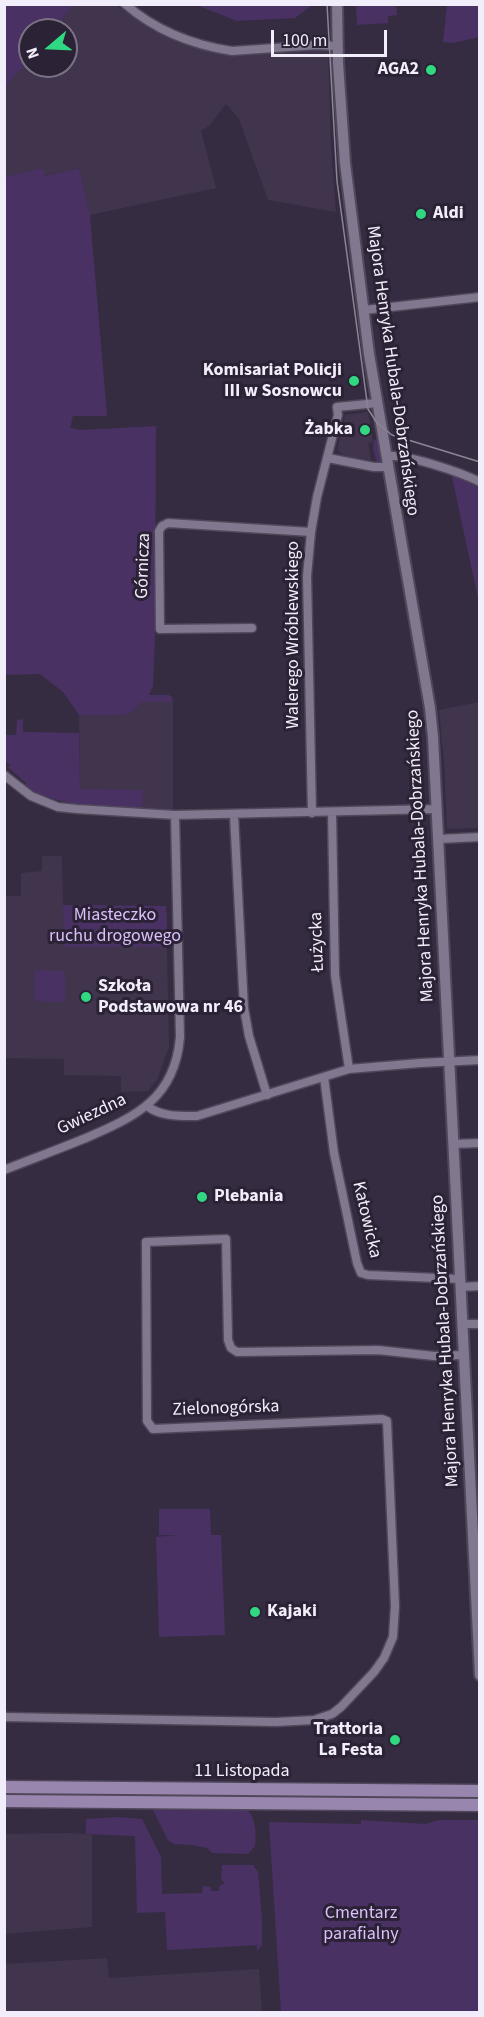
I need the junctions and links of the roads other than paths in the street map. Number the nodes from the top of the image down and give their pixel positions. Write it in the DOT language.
graph roads {
  1 [pos="125,4"];
  2 [pos="337,4"];
  3 [pos="338,46"];
  4 [pos="480,297"];
  5 [pos="364,310"];
  6 [pos="377,403"];
  7 [pos="328,458"];
  8 [pos="387,462"];
  9 [pos="480,482"];
  10 [pos="311,532"];
  11 [pos="252,628"];
  12 [pos="4,775"];
  13 [pos="437,809"];
  14 [pos="312,813"];
  15 [pos="332,813"];
  16 [pos="175,815"];
  17 [pos="234,815"];
  18 [pos="480,837"];
  19 [pos="439,839"];
  20 [pos="480,1060"];
  21 [pos="449,1062"];
  22 [pos="349,1069"];
  23 [pos="324,1077"];
  24 [pos="267,1095"];
  25 [pos="147,1106"];
  26 [pos="480,1143"];
  27 [pos="453,1144"];
  28 [pos="4,1170"];
  29 [pos="460,1283"];
  30 [pos="480,1286"];
  31 [pos="462,1324"];
  32 [pos="480,1324"];
  33 [pos="463,1355"];
  34 [pos="480,1675"];
  35 [pos="4,1718"];
  36 [pos="4,1787"];
  37 [pos="258,1790"];
  38 [pos="326,1790"];
  39 [pos="480,1791"];
  40 [pos="141,1796"];
  41 [pos="4,1802"];
  42 [pos="258,1803"];
  43 [pos="326,1804"];
  44 [pos="480,1805"];
  1 -- 3 [label="street"];
  2 -- 3 [label="street, Majora Henryka Hubala-Dobrzańskiego"];
  3 -- 5 [label="street, Majora Henryka Hubala-Dobrzańskiego"];
  4 -- 5 [label="street"];
  5 -- 6 [label="street, Majora Henryka Hubala-Dobrzańskiego"];
  6 -- 7 [label="street, Walerego Wróblewskiego"];
  6 -- 8 [label="street, Majora Henryka Hubala-Dobrzańskiego"];
  7 -- 8 [label="street"];
  7 -- 10 [label="street, Walerego Wróblewskiego"];
  8 -- 9 [label="street"];
  8 -- 13 [label="street, Majora Henryka Hubala-Dobrzańskiego"];
  10 -- 11 [label="street, Górnicza"];
  10 -- 14 [label="street, Walerego Wróblewskiego"];
  12 -- 16 [label="street"];
  13 -- 15 [label="street"];
  13 -- 19 [label="street, Majora Henryka Hubala-Dobrzańskiego"];
  14 -- 15 [label="street"];
  14 -- 17 [label="street"];
  15 -- 22 [label="street, Łużycka"];
  16 -- 17 [label="street"];
  16 -- 25 [label="street, Gwiezdna"];
  17 -- 24 [label="street"];
  18 -- 19 [label="street"];
  19 -- 21 [label="street, Majora Henryka Hubala-Dobrzańskiego"];
  20 -- 21 [label="street"];
  21 -- 22 [label="street"];
  21 -- 27 [label="street, Majora Henryka Hubala-Dobrzańskiego"];
  22 -- 23 [label="street"];
  23 -- 24 [label="street"];
  23 -- 29 [label="street, Katowicka"];
  24 -- 25 [label="street"];
  25 -- 28 [label="street, Gwiezdna"];
  26 -- 27 [label="street"];
  27 -- 29 [label="street, Majora Henryka Hubala-Dobrzańskiego"];
  29 -- 30 [label="street"];
  29 -- 31 [label="street, Majora Henryka Hubala-Dobrzańskiego"];
  31 -- 32 [label="street"];
  31 -- 33 [label="street, Majora Henryka Hubala-Dobrzańskiego"];
  33 -- 34 [label="street, Majora Henryka Hubala-Dobrzańskiego"];
  33 -- 35 [label="street, Zielonogórska"];
  36 -- 40 [label="main road, 11 Listopada"];
  37 -- 38 [label="main road, 11 Listopada"];
  37 -- 40 [label="main road, 11 Listopada"];
  37 -- 42 [label="main road"];
  38 -- 39 [label="main road, 11 Listopada"];
  38 -- 43 [label="main road"];
  40 -- 41 [label="main road, 11 Listopada"];
  40 -- 42 [label="main road, 11 Listopada"];
  42 -- 43 [label="main road, 11 Listopada"];
  43 -- 44 [label="main road, 11 Listopada"];
}
